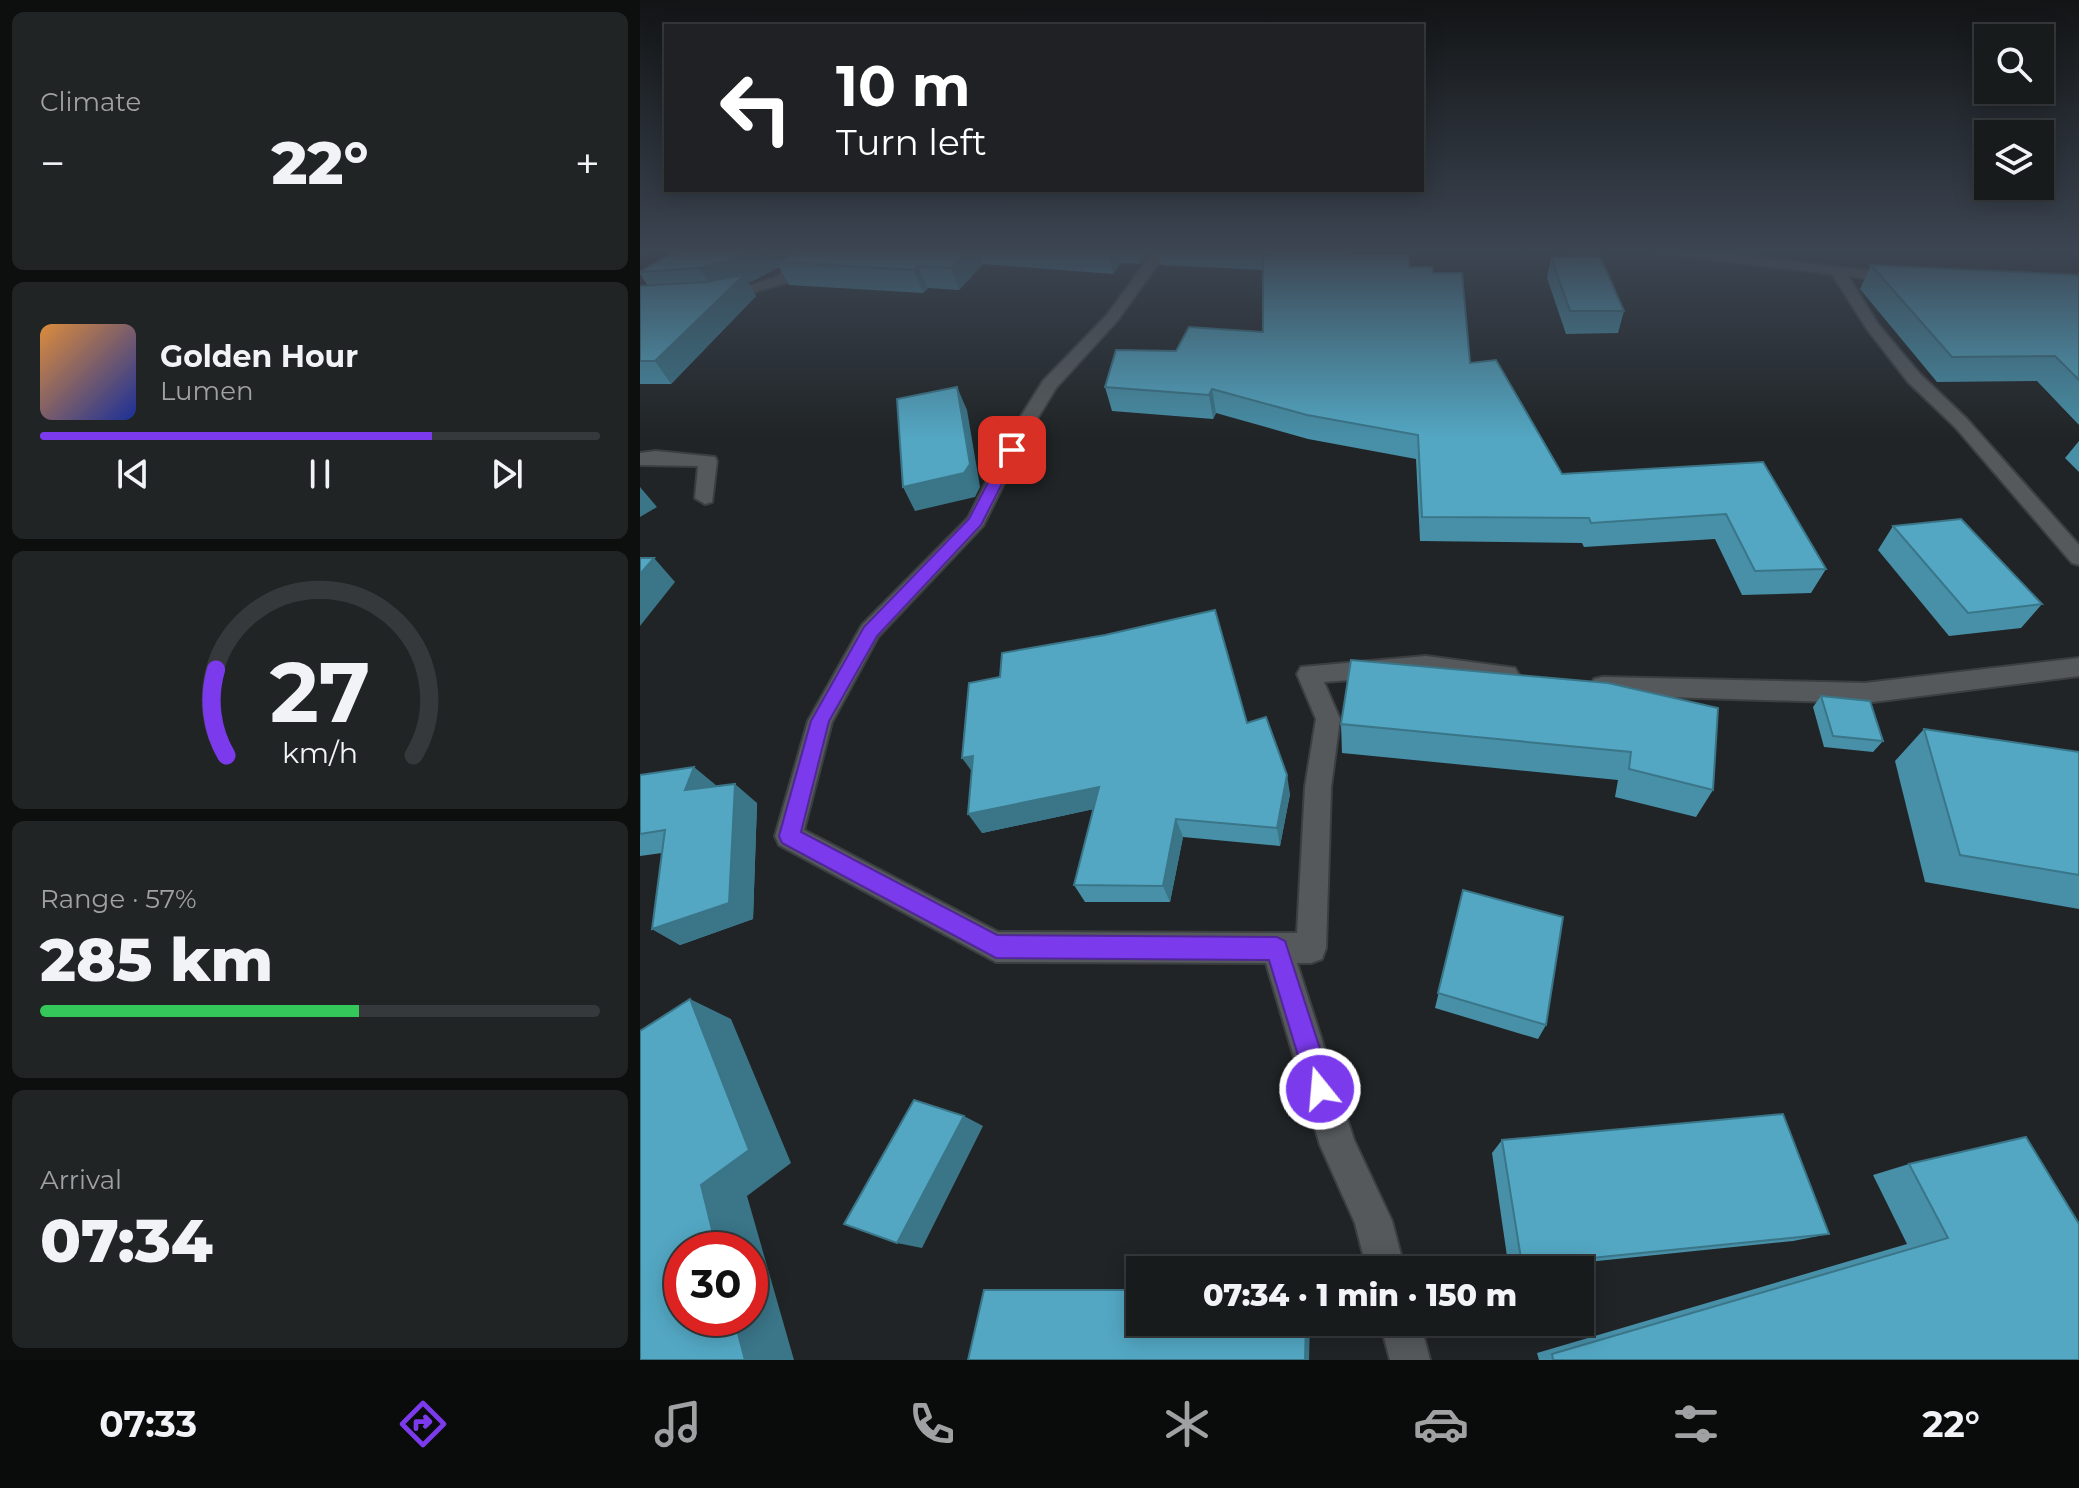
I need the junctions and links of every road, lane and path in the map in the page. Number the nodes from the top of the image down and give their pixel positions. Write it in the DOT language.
graph roads {
  1 [pos="1116,312"];
  2 [pos="1863,312"];
  3 [pos="640,459"];
  4 [pos="705,498"];
  5 [pos="2079,558"];
  6 [pos="2079,667"];
  7 [pos="1529,678"];
  8 [pos="1573,683"];
  9 [pos="1277,949"];
  10 [pos="1382,1256"];
  11 [pos="1404,1336"];
  12 [pos="1410,1360"];
  1 -- 9 [label="street"];
  2 -- 5 [label="street"];
  3 -- 4 [label="street"];
  6 -- 8 [label="street"];
  7 -- 9 [label="street"];
  9 -- 10 [label="street"];
  11 -- 12 [label="street"];
}
